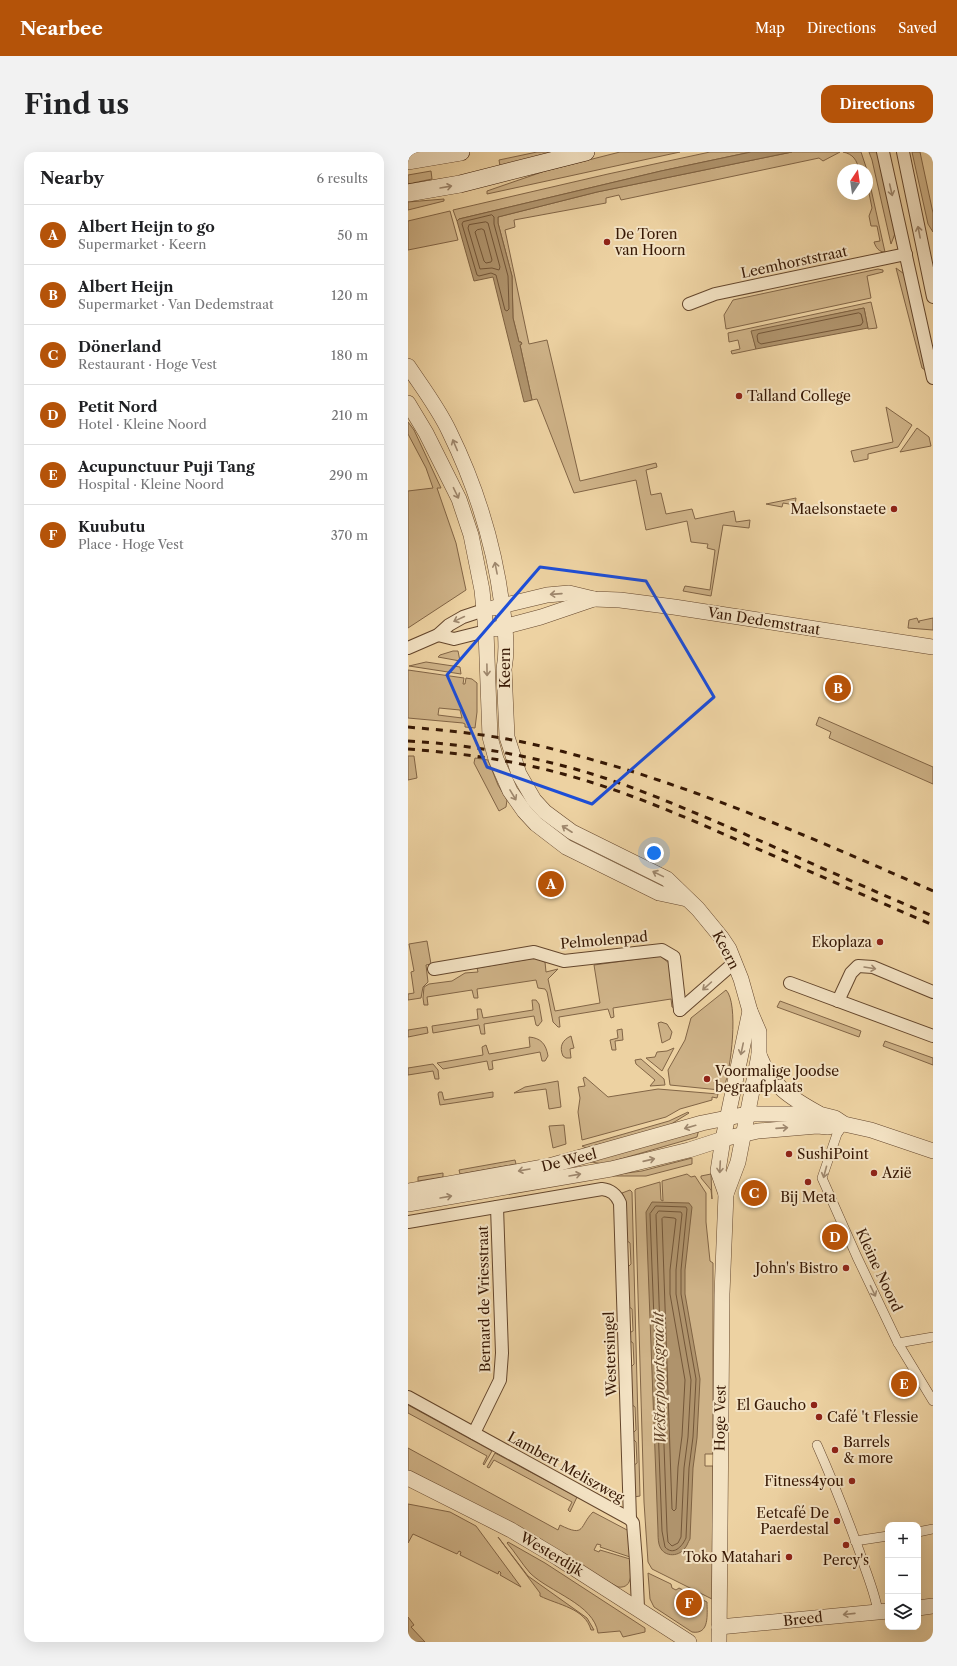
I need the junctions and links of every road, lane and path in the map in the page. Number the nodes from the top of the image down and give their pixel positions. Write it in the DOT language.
graph roads {
  1 [pos="461,152"];
  2 [pos="586,152"];
  3 [pos="883,152"];
  4 [pos="903,152"];
  5 [pos="408,161"];
  6 [pos="408,193"];
  7 [pos="928,250"];
  8 [pos="906,254"];
  9 [pos="933,297"];
  10 [pos="688,304"];
  11 [pos="408,366"];
  12 [pos="933,378"];
  13 [pos="408,403"];
  14 [pos="594,599"];
  15 [pos="502,606"];
  16 [pos="484,610"];
  17 [pos="505,627"];
  18 [pos="486,631"];
  19 [pos="438,635"];
  20 [pos="933,647"];
  21 [pos="408,648"];
  22 [pos="687,899"];
  23 [pos="735,962"];
  24 [pos="434,968"];
  25 [pos="790,983"];
  26 [pos="933,992"];
  27 [pos="838,1001"];
  28 [pos="750,1011"];
  29 [pos="933,1036"];
  30 [pos="759,1055"];
  31 [pos="747,1114"];
  32 [pos="819,1114"];
  33 [pos="728,1117"];
  34 [pos="844,1124"];
  35 [pos="743,1134"];
  36 [pos="723,1139"];
  37 [pos="933,1151"];
  38 [pos="408,1191"];
  39 [pos="726,1194"];
  40 [pos="408,1204"];
  41 [pos="497,1207"];
  42 [pos="408,1222"];
  43 [pos="933,1337"];
  44 [pos="898,1343"];
  45 [pos="408,1397"];
  46 [pos="933,1401"];
  47 [pos="474,1433"];
  48 [pos="817,1445"];
  49 [pos="408,1478"];
  50 [pos="630,1518"];
  51 [pos="933,1529"];
  52 [pos="921,1531"];
  53 [pos="885,1536"];
  54 [pos="855,1541"];
  55 [pos="933,1606"];
  56 [pos="638,1608"];
  57 [pos="921,1608"];
  58 [pos="883,1611"];
  59 [pos="719,1635"];
  60 [pos="689,1642"];
  1 -- 5 [label="main road"];
  6 -- 2 [label="main road, one-way"];
  3 -- 8 [label="street, one-way"];
  7 -- 4 [label="street, one-way"];
  7 -- 9 [label="street"];
  8 -- 10 [label="street, Leemhorststraat"];
  8 -- 12 [label="street"];
  15 -- 11 [label="street, Keern, one-way"];
  13 -- 16 [label="street, Keern, one-way"];
  14 -- 15 [label="street, Van Dedemstraat, one-way"];
  14 -- 17 [label="street, Van Dedemstraat"];
  14 -- 20 [label="street, Van Dedemstraat"];
  15 -- 16 [label="street, Van Dedemstraat"];
  15 -- 17 [label="street, Keern"];
  16 -- 18 [label="street, Keern"];
  16 -- 19 [label="street, one-way"];
  17 -- 18 [label="street, Van Dedemstraat"];
  22 -- 17 [label="street, Keern, one-way"];
  18 -- 19 [label="street"];
  18 -- 22 [label="street, Keern, one-way"];
  19 -- 21 [label="street"];
  22 -- 23 [label="street, Keern"];
  23 -- 24 [label="street, Pelmolenpad, one-way"];
  23 -- 28 [label="street, Keern"];
  25 -- 27 [label="street"];
  27 -- 26 [label="street, one-way"];
  27 -- 29 [label="street"];
  28 -- 30 [label="street, Keern"];
  28 -- 33 [label="street, Keern, one-way"];
  30 -- 31 [label="street, Keern"];
  30 -- 32 [label="street"];
  31 -- 32 [label="street, De Weel"];
  31 -- 33 [label="street, De Weel"];
  31 -- 35 [label="street, Keern"];
  32 -- 34 [label="street"];
  33 -- 36 [label="street, Keern"];
  33 -- 38 [label="street, De Weel, one-way"];
  35 -- 34 [label="street, De Weel, one-way"];
  34 -- 37 [label="street"];
  34 -- 44 [label="street, Kleine Noord, one-way"];
  35 -- 36 [label="street, De Weel"];
  35 -- 39 [label="street, Hoge Vest"];
  36 -- 39 [label="street, Hoge Vest, one-way"];
  40 -- 36 [label="street, De Weel, one-way"];
  39 -- 59 [label="street, Hoge Vest"];
  41 -- 42 [label="street"];
  41 -- 47 [label="street, Bernard de Vriesstraat"];
  41 -- 50 [label="street, Westersingel"];
  43 -- 44 [label="street"];
  44 -- 46 [label="street, Kleine Noord"];
  45 -- 47 [label="street, Lambert Meliszweg"];
  47 -- 50 [label="street, Lambert Meliszweg"];
  48 -- 54 [label="street"];
  49 -- 56 [label="street, Westerdijk"];
  50 -- 56 [label="street, Lambert Meliszweg"];
  51 -- 52 [label="street"];
  53 -- 54 [label="street"];
  54 -- 58 [label="street"];
  55 -- 57 [label="street"];
  56 -- 60 [label="street, Westerdijk"];
  58 -- 59 [label="street, Breed, one-way"];
}
